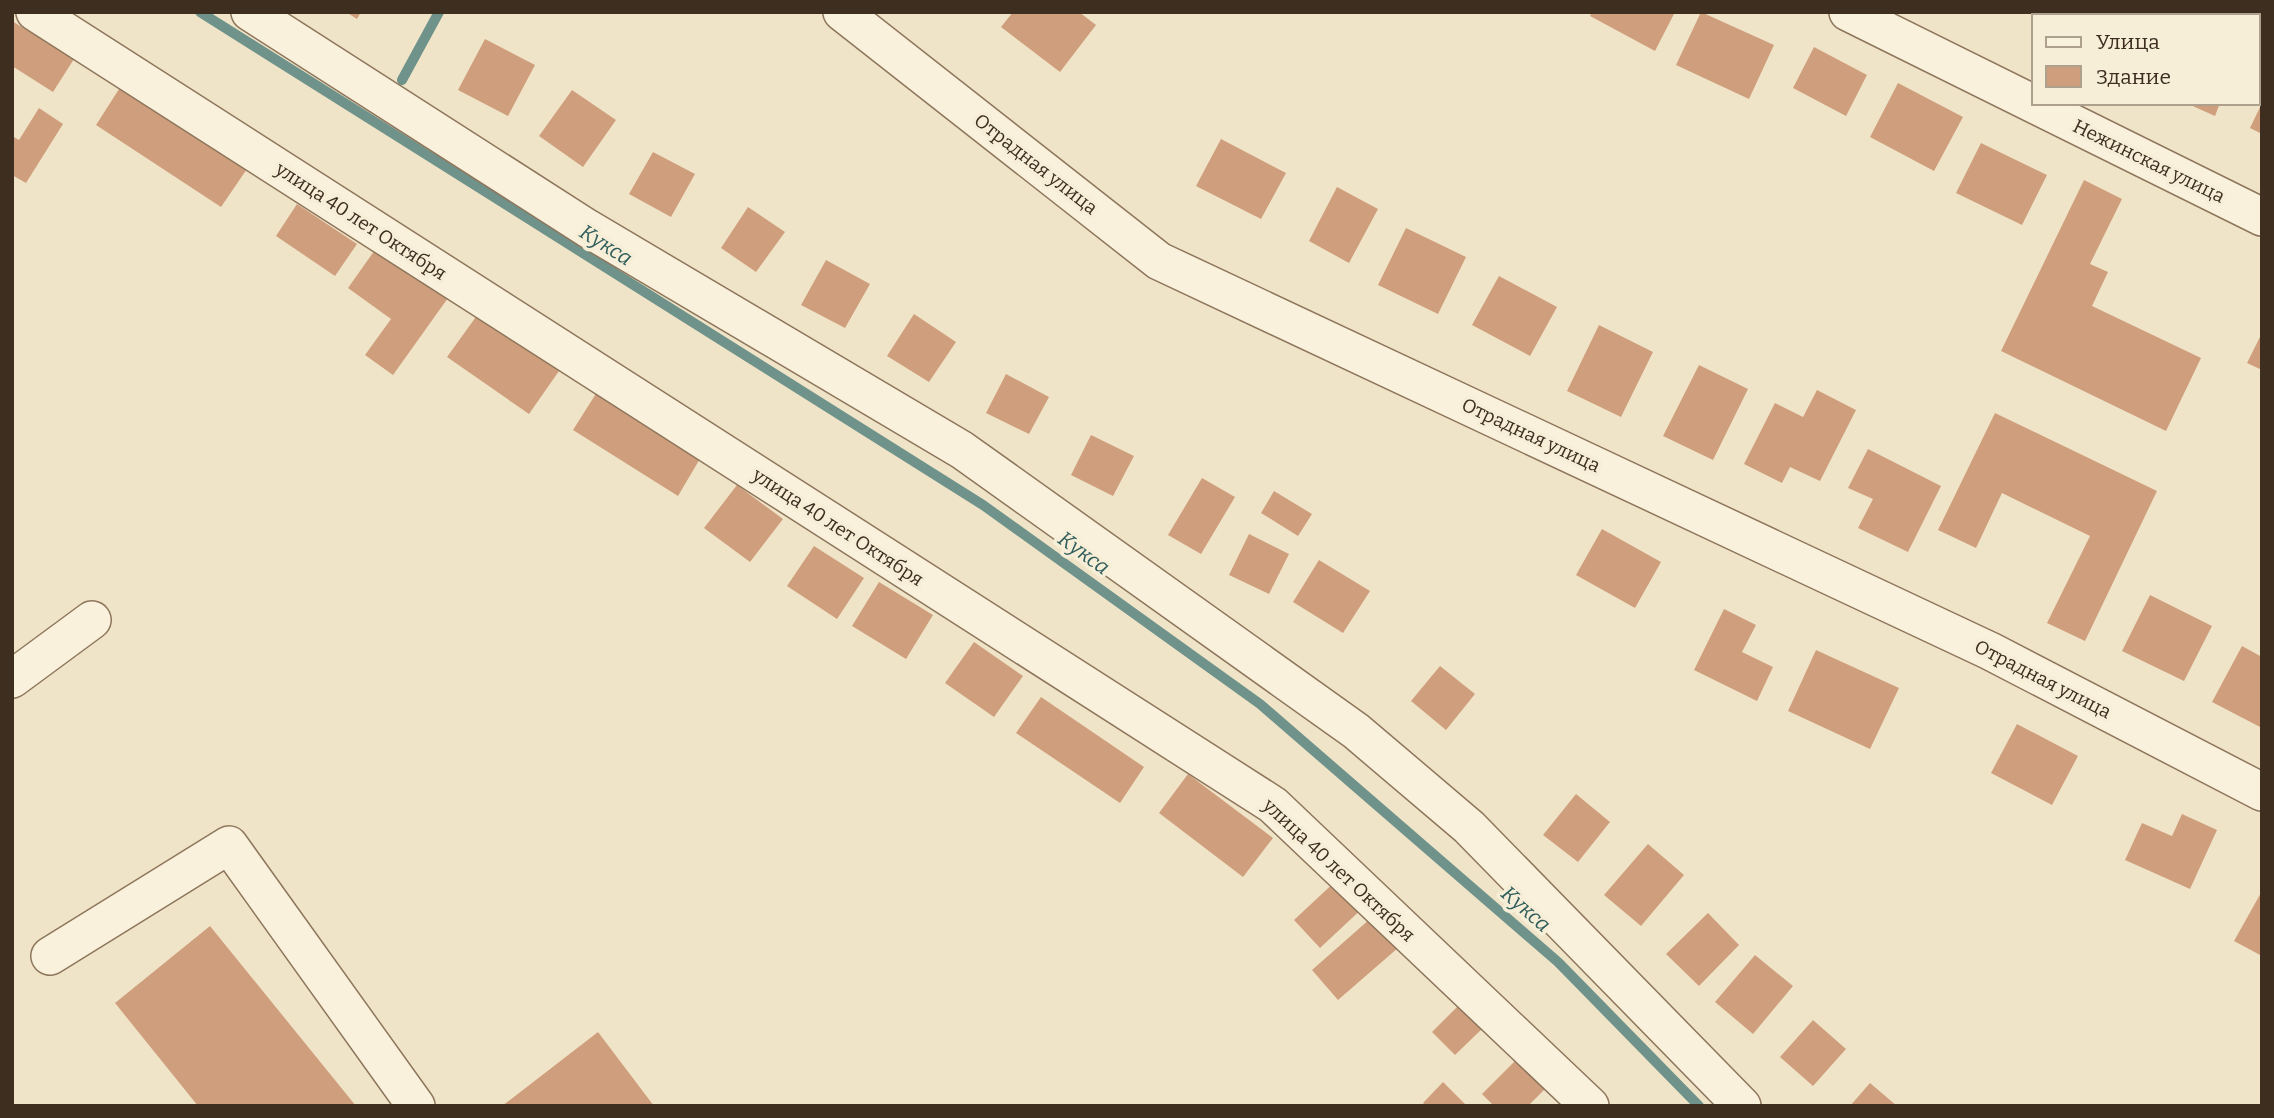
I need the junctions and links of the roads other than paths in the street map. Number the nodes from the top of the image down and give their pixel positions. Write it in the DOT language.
graph roads {
  1 [pos="35,12"];
  2 [pos="250,12"];
  3 [pos="842,12"];
  4 [pos="1848,12"];
  5 [pos="2032,103"];
  6 [pos="2036,105"];
  7 [pos="2262,217"];
  8 [pos="92,620"];
  9 [pos="12,679"];
  10 [pos="2262,792"];
  11 [pos="50,956"];
  12 [pos="416,1106"];
  13 [pos="1590,1106"];
  14 [pos="1742,1106"];
  1 -- 13 [label="street, улица 40 лет Октября"];
  2 -- 14 [label="street"];
  3 -- 10 [label="street, Отрадная улица"];
  4 -- 5 [label="street, Нежинская улица"];
  6 -- 7 [label="street, Нежинская улица"];
  8 -- 9 [label="street"];
  11 -- 12 [label="street"];
}
